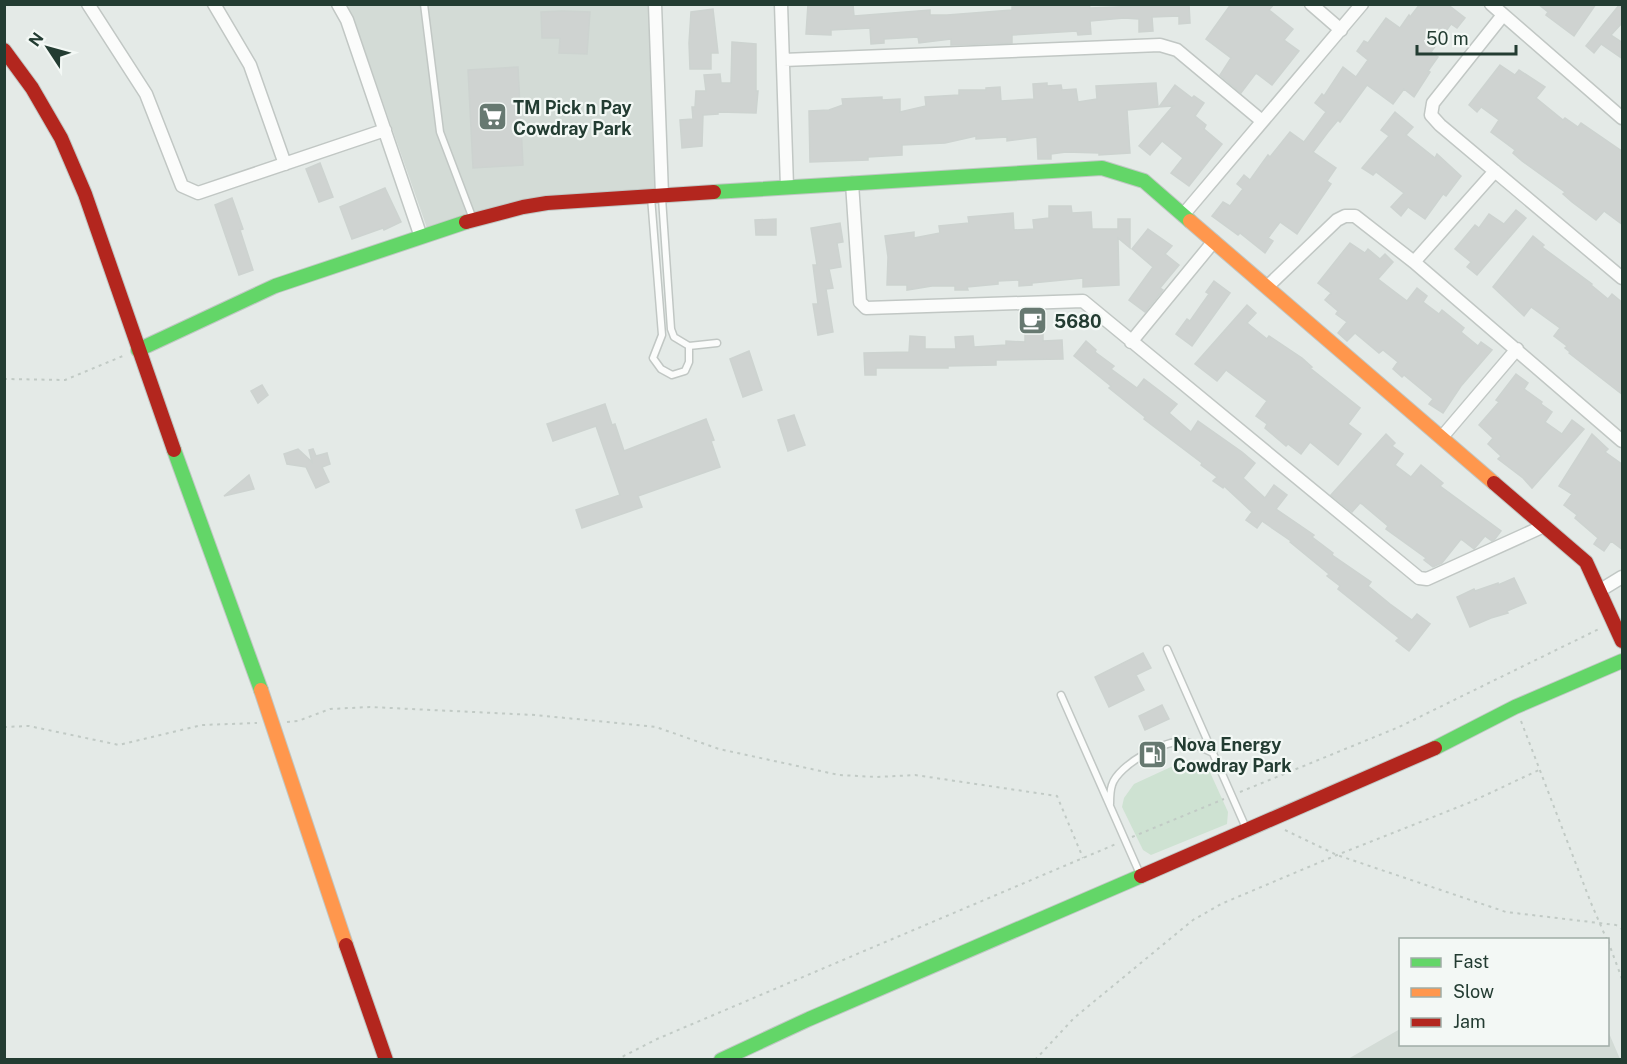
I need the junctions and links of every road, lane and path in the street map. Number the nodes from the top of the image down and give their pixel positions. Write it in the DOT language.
graph roads {
  1 [pos="88,4"];
  2 [pos="214,4"];
  3 [pos="338,4"];
  4 [pos="424,4"];
  5 [pos="655,4"];
  6 [pos="781,4"];
  7 [pos="1311,4"];
  8 [pos="1362,4"];
  9 [pos="1491,4"];
  10 [pos="1503,15"];
  11 [pos="1341,30"];
  12 [pos="4,50"];
  13 [pos="783,60"];
  14 [pos="1623,118"];
  15 [pos="1262,121"];
  16 [pos="385,130"];
  17 [pos="285,164"];
  18 [pos="1495,171"];
  19 [pos="852,183"];
  20 [pos="787,187"];
  21 [pos="656,195"];
  22 [pos="1183,215"];
  23 [pos="473,220"];
  24 [pos="420,237"];
  25 [pos="1214,241"];
  26 [pos="1414,262"];
  27 [pos="1623,278"];
  28 [pos="1267,287"];
  29 [pos="1131,342"];
  30 [pos="717,344"];
  31 [pos="689,346"];
  32 [pos="138,350"];
  33 [pos="1517,350"];
  34 [pos="4,379"];
  35 [pos="1442,437"];
  36 [pos="1623,441"];
  37 [pos="1544,526"];
  38 [pos="1623,577"];
  39 [pos="1599,591"];
  40 [pos="1623,641"];
  41 [pos="1167,649"];
  42 [pos="1623,661"];
  43 [pos="1061,695"];
  44 [pos="1515,708"];
  45 [pos="272,722"];
  46 [pos="4,727"];
  47 [pos="1213,753"];
  48 [pos="1540,769"];
  49 [pos="1109,805"];
  50 [pos="1267,820"];
  51 [pos="1246,829"];
  52 [pos="1337,855"];
  53 [pos="1083,858"];
  54 [pos="1141,875"];
  55 [pos="1600,924"];
  56 [pos="1623,929"];
  57 [pos="1606,938"];
  58 [pos="1609,945"];
  59 [pos="1623,979"];
  60 [pos="386,1059"];
  61 [pos="720,1059"];
  62 [pos="1035,1059"];
  1 -- 17 [label="street"];
  2 -- 17 [label="street"];
  3 -- 16 [label="street"];
  4 -- 23 [label="lane"];
  5 -- 21 [label="street"];
  6 -- 13 [label="street"];
  7 -- 11 [label="street"];
  8 -- 11 [label="street"];
  9 -- 10 [label="street"];
  10 -- 14 [label="street"];
  10 -- 18 [label="street"];
  11 -- 15 [label="street"];
  12 -- 32 [label="street"];
  13 -- 15 [label="street"];
  13 -- 20 [label="street"];
  15 -- 22 [label="street"];
  16 -- 17 [label="street"];
  16 -- 24 [label="street"];
  18 -- 26 [label="street"];
  18 -- 27 [label="street"];
  19 -- 20 [label="street"];
  19 -- 22 [label="street"];
  19 -- 29 [label="street"];
  20 -- 21 [label="street"];
  21 -- 23 [label="street"];
  21 -- 31 [label="lane"];
  21 -- 31 [label="lane"];
  22 -- 25 [label="street"];
  23 -- 24 [label="street"];
  24 -- 32 [label="street"];
  25 -- 28 [label="street"];
  25 -- 29 [label="street"];
  26 -- 28 [label="street"];
  26 -- 33 [label="street"];
  28 -- 35 [label="street"];
  29 -- 37 [label="street"];
  30 -- 31 [label="lane"];
  32 -- 34 [label="path"];
  32 -- 45 [label="street"];
  33 -- 35 [label="street"];
  33 -- 36 [label="street"];
  35 -- 37 [label="street"];
  37 -- 39 [label="street"];
  38 -- 39 [label="street"];
  39 -- 40 [label="street"];
  41 -- 47 [label="lane"];
  42 -- 44 [label="street"];
  43 -- 49 [label="lane"];
  44 -- 48 [label="path"];
  44 -- 50 [label="street"];
  45 -- 46 [label="path"];
  45 -- 53 [label="path"];
  45 -- 60 [label="street"];
  47 -- 49 [label="lane"];
  47 -- 51 [label="lane"];
  48 -- 52 [label="path"];
  48 -- 55 [label="path"];
  49 -- 54 [label="lane"];
  50 -- 51 [label="street"];
  50 -- 52 [label="path"];
  51 -- 54 [label="street"];
  52 -- 55 [label="path"];
  52 -- 62 [label="path"];
  54 -- 61 [label="street"];
  55 -- 56 [label="path"];
  55 -- 57 [label="path"];
  58 -- 59 [label="path"];
}
